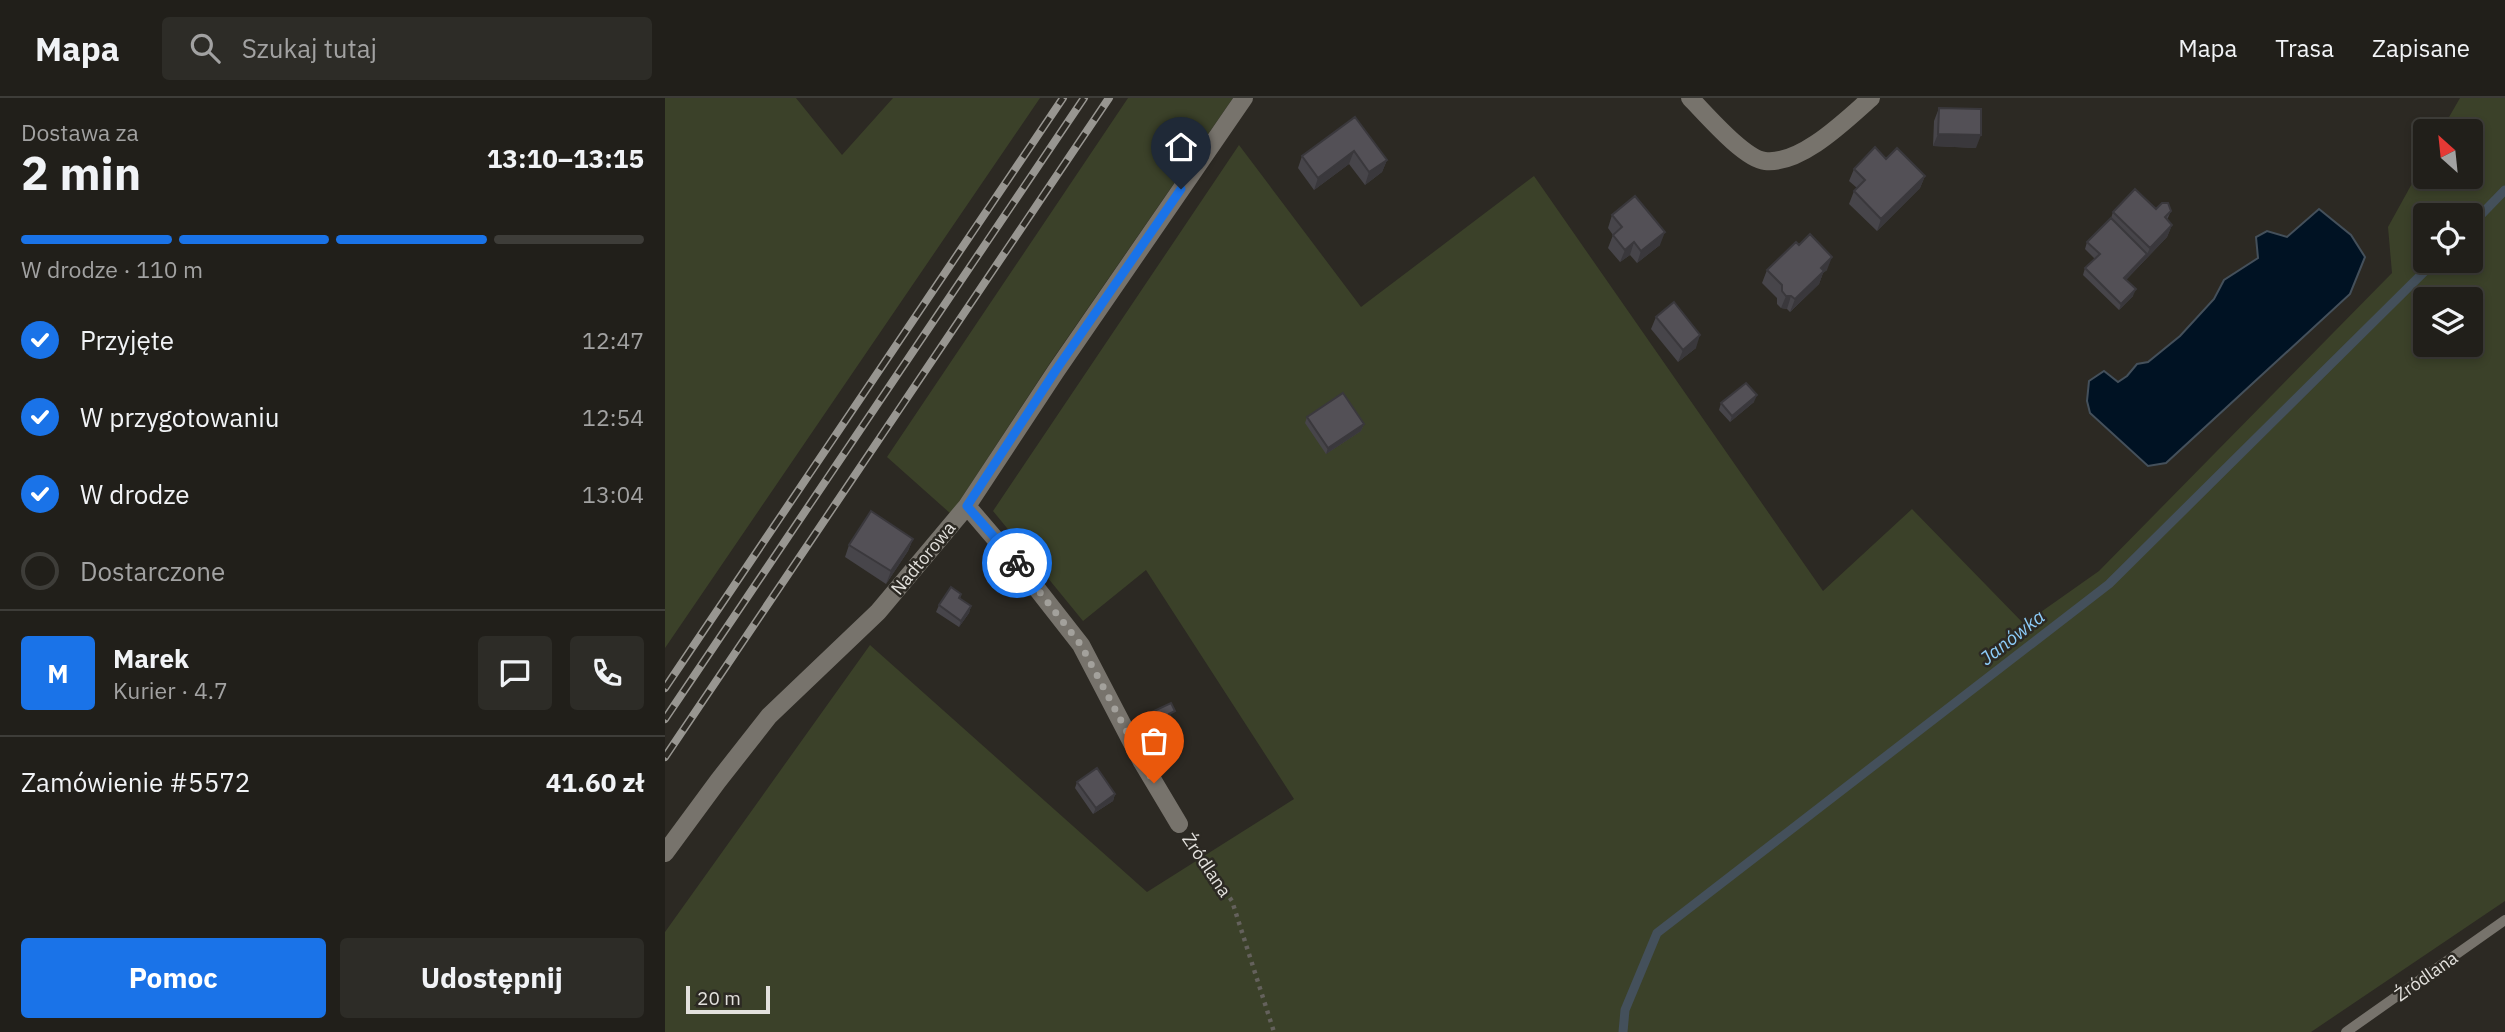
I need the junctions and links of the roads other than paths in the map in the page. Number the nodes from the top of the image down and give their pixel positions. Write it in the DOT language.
graph roads {
  1 [pos="1244,98"];
  2 [pos="1690,98"];
  3 [pos="1871,98"];
  4 [pos="967,506"];
  5 [pos="1179,824"];
  6 [pos="665,853"];
  7 [pos="2505,920"];
  8 [pos="2346,1032"];
  1 -- 4 [label="street, Nadtorowa"];
  2 -- 3 [label="street"];
  4 -- 5 [label="street, Źródlana"];
  4 -- 6 [label="street, Nadtorowa"];
  7 -- 8 [label="lane, Źródlana"];
}
